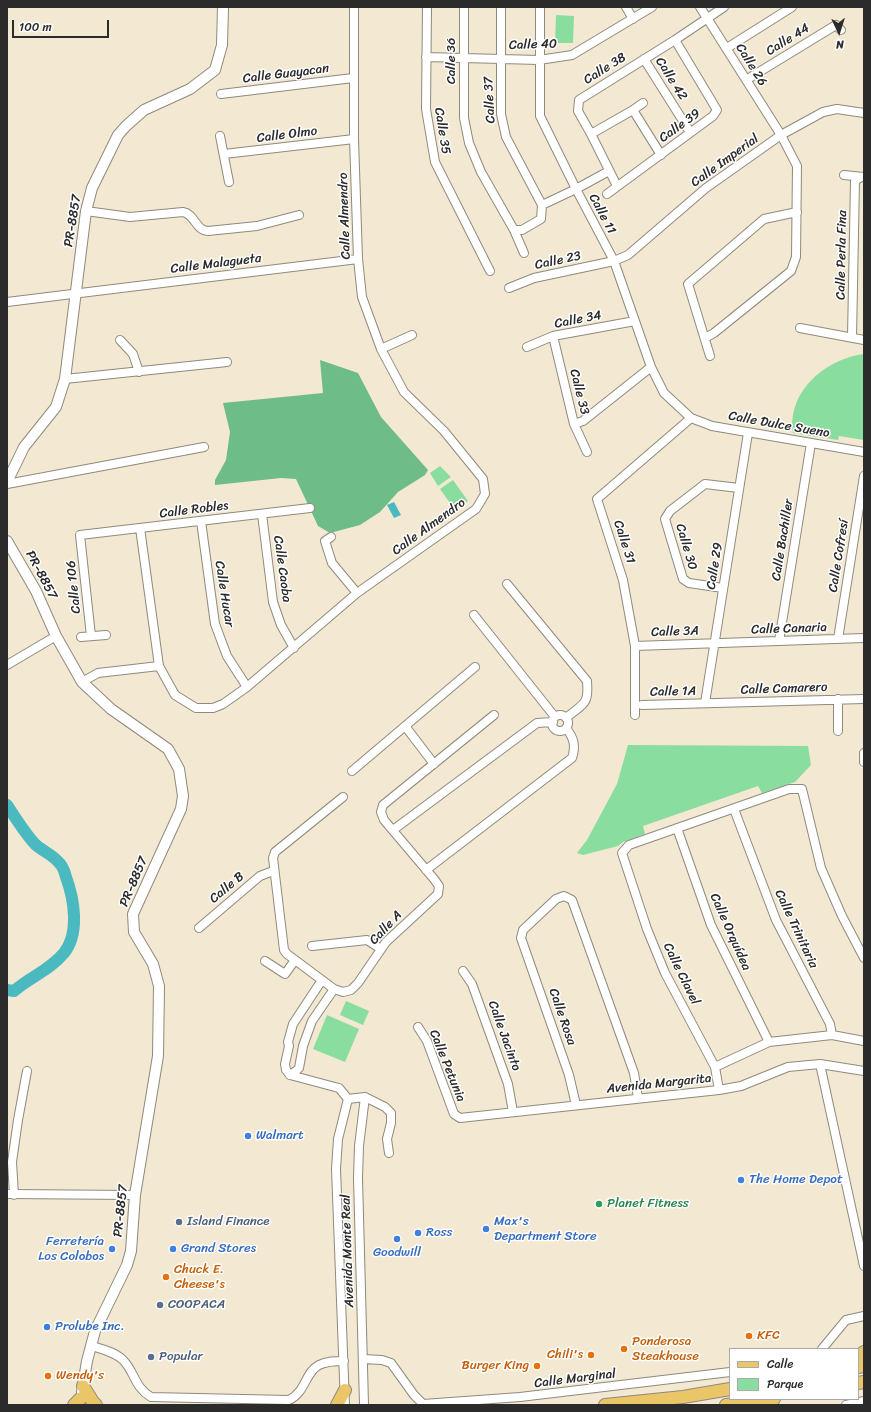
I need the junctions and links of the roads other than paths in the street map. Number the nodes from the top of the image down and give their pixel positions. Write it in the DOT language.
graph roads {
  1 [pos="223,7"];
  2 [pos="354,7"];
  3 [pos="426,7"];
  4 [pos="464,7"];
  5 [pos="502,7"];
  6 [pos="540,7"];
  7 [pos="626,7"];
  8 [pos="652,7"];
  9 [pos="700,7"];
  10 [pos="724,7"];
  11 [pos="792,7"];
  12 [pos="706,18"];
  13 [pos="632,19"];
  14 [pos="840,30"];
  15 [pos="675,40"];
  16 [pos="727,48"];
  17 [pos="426,57"];
  18 [pos="464,57"];
  19 [pos="501,58"];
  20 [pos="644,59"];
  21 [pos="539,60"];
  22 [pos="353,78"];
  23 [pos="746,80"];
  24 [pos="221,94"];
  25 [pos="643,103"];
  26 [pos="633,110"];
  27 [pos="864,113"];
  28 [pos="690,132"];
  29 [pos="591,134"];
  30 [pos="781,135"];
  31 [pos="220,136"];
  32 [pos="354,139"];
  33 [pos="224,154"];
  34 [pos="661,155"];
  35 [pos="609,170"];
  36 [pos="844,175"];
  37 [pos="863,177"];
  38 [pos="229,182"];
  39 [pos="617,186"];
  40 [pos="576,189"];
  41 [pos="607,194"];
  42 [pos="542,205"];
  43 [pos="86,211"];
  44 [pos="797,212"];
  45 [pos="299,215"];
  46 [pos="514,230"];
  47 [pos="524,253"];
  48 [pos="358,259"];
  49 [pos="614,261"];
  50 [pos="490,270"];
  51 [pos="509,288"];
  52 [pos="76,293"];
  53 [pos="7,302"];
  54 [pos="635,321"];
  55 [pos="800,328"];
  56 [pos="412,335"];
  57 [pos="553,336"];
  58 [pos="852,337"];
  59 [pos="705,338"];
  60 [pos="120,340"];
  61 [pos="864,340"];
  62 [pos="527,347"];
  63 [pos="381,349"];
  64 [pos="710,356"];
  65 [pos="227,362"];
  66 [pos="651,367"];
  67 [pos="139,372"];
  68 [pos="65,379"];
  69 [pos="691,418"];
  70 [pos="574,424"];
  71 [pos="748,433"];
  72 [pos="811,443"];
  73 [pos="204,447"];
  74 [pos="586,452"];
  75 [pos="864,452"];
  76 [pos="864,476"];
  77 [pos="7,483"];
  78 [pos="739,488"];
  79 [pos="310,508"];
  80 [pos="262,514"];
  81 [pos="201,521"];
  82 [pos="140,528"];
  83 [pos="80,535"];
  84 [pos="331,537"];
  85 [pos="7,541"];
  86 [pos="507,584"];
  87 [pos="723,588"];
  88 [pos="357,593"];
  89 [pos="474,615"];
  90 [pos="106,634"];
  91 [pos="56,636"];
  92 [pos="92,636"];
  93 [pos="81,637"];
  94 [pos="864,638"];
  95 [pos="838,639"];
  96 [pos="779,641"];
  97 [pos="715,643"];
  98 [pos="635,646"];
  99 [pos="294,648"];
  100 [pos="7,665"];
  101 [pos="159,666"];
  102 [pos="475,667"];
  103 [pos="82,682"];
  104 [pos="247,687"];
  105 [pos="838,699"];
  106 [pos="864,699"];
  107 [pos="705,703"];
  108 [pos="642,705"];
  109 [pos="636,714"];
  110 [pos="494,715"];
  111 [pos="566,718"];
  112 [pos="554,720"];
  113 [pos="406,726"];
  114 [pos="566,728"];
  115 [pos="838,731"];
  116 [pos="864,753"];
  117 [pos="864,762"];
  118 [pos="434,764"];
  119 [pos="352,771"];
  120 [pos="342,797"];
  121 [pos="734,809"];
  122 [pos="676,828"];
  123 [pos="392,830"];
  124 [pos="426,870"];
  125 [pos="273,871"];
  126 [pos="199,928"];
  127 [pos="312,946"];
  128 [pos="382,949"];
  129 [pos="864,958"];
  130 [pos="295,960"];
  131 [pos="265,961"];
  132 [pos="463,971"];
  133 [pos="322,980"];
  134 [pos="334,989"];
  135 [pos="312,1021"];
  136 [pos="418,1027"];
  137 [pos="306,1028"];
  138 [pos="832,1035"];
  139 [pos="302,1036"];
  140 [pos="864,1041"];
  141 [pos="769,1042"];
  142 [pos="304,1046"];
  143 [pos="820,1064"];
  144 [pos="715,1067"];
  145 [pos="27,1071"];
  146 [pos="864,1071"];
  147 [pos="290,1075"];
  148 [pos="719,1090"];
  149 [pos="365,1097"];
  150 [pos="638,1098"];
  151 [pos="348,1099"];
  152 [pos="576,1105"];
  153 [pos="513,1112"];
  154 [pos="454,1114"];
  155 [pos="389,1153"];
  156 [pos="10,1195"];
  157 [pos="135,1195"];
  158 [pos="864,1266"];
  159 [pos="864,1316"];
  160 [pos="92,1346"];
  161 [pos="823,1348"];
  162 [pos="363,1360"];
  163 [pos="344,1361"];
  164 [pos="729,1372"];
  165 [pos="729,1389"];
  166 [pos="345,1390"];
  167 [pos="80,1399"];
  168 [pos="767,1400"];
  169 [pos="864,1401"];
  170 [pos="741,1404"];
  171 [pos="96,1405"];
  172 [pos="337,1405"];
  173 [pos="345,1405"];
  174 [pos="364,1405"];
  175 [pos="605,1405"];
  176 [pos="726,1405"];
  177 [pos="846,1405"];
  1 -- 43 [label="street, PR-8857"];
  2 -- 22 [label="street, Calle Almendro"];
  3 -- 17 [label="street, Calle 35"];
  4 -- 18 [label="street, Calle 36"];
  5 -- 19 [label="street, Calle 37"];
  6 -- 21 [label="street, Calle 11"];
  7 -- 13 [label="street"];
  8 -- 13 [label="street, Calle 40"];
  9 -- 12 [label="street, Calle 26"];
  10 -- 12 [label="street, Calle 38"];
  11 -- 16 [label="street"];
  12 -- 15 [label="street, Calle 38"];
  12 -- 16 [label="street, Calle 26"];
  13 -- 21 [label="street, Calle 40"];
  14 -- 23 [label="street, Calle 44"];
  15 -- 20 [label="street, Calle 38"];
  15 -- 28 [label="street, Calle 39"];
  16 -- 23 [label="street, Calle 26"];
  17 -- 18 [label="street, Calle 40"];
  17 -- 50 [label="street, Calle 35"];
  18 -- 19 [label="street, Calle 40"];
  18 -- 46 [label="street, Calle 36"];
  19 -- 21 [label="street, Calle 40"];
  19 -- 42 [label="street, Calle 37"];
  20 -- 28 [label="street, Calle 42"];
  20 -- 29 [label="street, Calle 38"];
  21 -- 40 [label="street, Calle 11"];
  22 -- 24 [label="street, Calle Guayacan"];
  22 -- 32 [label="street, Calle Almendro"];
  23 -- 30 [label="street, Calle 26"];
  25 -- 26 [label="street"];
  26 -- 29 [label="street"];
  26 -- 34 [label="street"];
  27 -- 30 [label="street, Calle Imperial"];
  28 -- 34 [label="street, Calle 39"];
  29 -- 35 [label="street, Calle 38"];
  30 -- 44 [label="street, Calle 26"];
  30 -- 49 [label="street, Calle Imperial"];
  31 -- 33 [label="street"];
  32 -- 33 [label="street, Calle Olmo"];
  32 -- 48 [label="street, Calle Almendro"];
  33 -- 38 [label="street"];
  34 -- 39 [label="street, Calle 39"];
  35 -- 39 [label="street, Calle 38"];
  35 -- 40 [label="street"];
  36 -- 37 [label="street"];
  37 -- 58 [label="street, Calle Perla Fina"];
  39 -- 41 [label="street, Calle 39"];
  40 -- 42 [label="street"];
  40 -- 49 [label="street, Calle 11"];
  42 -- 46 [label="street"];
  43 -- 45 [label="street"];
  43 -- 52 [label="street, PR-8857"];
  44 -- 59 [label="street, Calle 26"];
  44 -- 59 [label="street"];
  46 -- 47 [label="street, Calle 36"];
  48 -- 52 [label="street, Calle Malagueta"];
  48 -- 63 [label="street, Calle Almendro"];
  49 -- 51 [label="street, Calle 23"];
  49 -- 54 [label="street, Calle 11"];
  52 -- 53 [label="street, Calle Malagueta"];
  52 -- 68 [label="street, PR-8857"];
  54 -- 57 [label="street, Calle 34"];
  54 -- 66 [label="street, Calle 11"];
  55 -- 58 [label="street"];
  56 -- 63 [label="street"];
  57 -- 62 [label="street, Calle 34"];
  57 -- 70 [label="street, Calle 33"];
  58 -- 61 [label="street"];
  59 -- 64 [label="street"];
  60 -- 67 [label="street"];
  63 -- 88 [label="street, Calle Almendro"];
  65 -- 67 [label="street"];
  66 -- 69 [label="street, Calle 11"];
  66 -- 70 [label="street"];
  67 -- 68 [label="street"];
  68 -- 77 [label="street, PR-8857"];
  69 -- 71 [label="street, Calle Dulce Sueno"];
  69 -- 98 [label="street, Calle 31"];
  70 -- 74 [label="street, Calle 33"];
  71 -- 72 [label="street, Calle Dulce Sueno"];
  71 -- 78 [label="street, Calle 29"];
  72 -- 75 [label="street, Calle Dulce Sueno"];
  72 -- 96 [label="street, Calle Bachiller"];
  73 -- 77 [label="street"];
  76 -- 95 [label="street, Calle Cofresí"];
  78 -- 87 [label="street, Calle 29"];
  78 -- 87 [label="street, Calle 30"];
  79 -- 80 [label="street, Calle Robles"];
  80 -- 81 [label="street, Calle Robles"];
  80 -- 99 [label="street, Calle Caoba"];
  81 -- 82 [label="street, Calle Robles"];
  81 -- 104 [label="street, Calle Hucar"];
  82 -- 83 [label="street, Calle Robles"];
  82 -- 101 [label="street, Calle Almendro"];
  83 -- 92 [label="street, Calle 106"];
  84 -- 88 [label="street"];
  85 -- 91 [label="street, PR-8857"];
  86 -- 111 [label="street"];
  87 -- 97 [label="street, Calle 29"];
  88 -- 99 [label="street, Calle Almendro"];
  89 -- 112 [label="street"];
  90 -- 92 [label="street"];
  91 -- 100 [label="street"];
  91 -- 103 [label="street, PR-8857"];
  92 -- 93 [label="street"];
  94 -- 95 [label="street, Calle Canaria"];
  95 -- 96 [label="street, Calle Canaria"];
  96 -- 97 [label="street, Calle Canaria"];
  97 -- 98 [label="street, Calle 3A"];
  97 -- 107 [label="street, Calle 29"];
  98 -- 109 [label="street, Calle 31"];
  99 -- 104 [label="street, Calle Almendro"];
  101 -- 103 [label="street"];
  101 -- 104 [label="street, Calle Almendro"];
  102 -- 113 [label="street"];
  103 -- 157 [label="street, PR-8857"];
  105 -- 106 [label="street, Calle Camarero"];
  105 -- 107 [label="street, Calle Camarero"];
  105 -- 115 [label="street"];
  107 -- 108 [label="street, Calle 1A"];
  110 -- 118 [label="street, Calle A"];
  111 -- 112 [label="street"];
  111 -- 114 [label="street"];
  112 -- 114 [label="street"];
  112 -- 123 [label="street"];
  113 -- 118 [label="street"];
  113 -- 119 [label="street"];
  114 -- 124 [label="street"];
  116 -- 117 [label="street"];
  118 -- 123 [label="street, Calle A"];
  120 -- 125 [label="street"];
  121 -- 122 [label="street"];
  121 -- 129 [label="street"];
  121 -- 138 [label="street, Calle Trinitaria"];
  122 -- 141 [label="street, Calle Orquídea"];
  122 -- 144 [label="street, Calle Clavel"];
  123 -- 124 [label="street, Calle A"];
  124 -- 128 [label="street, Calle A"];
  125 -- 126 [label="street, Calle B"];
  125 -- 130 [label="street"];
  127 -- 128 [label="street"];
  128 -- 134 [label="street, Calle A"];
  130 -- 131 [label="street"];
  130 -- 133 [label="street"];
  132 -- 153 [label="street, Calle Jacinto"];
  133 -- 134 [label="street"];
  133 -- 147 [label="street"];
  134 -- 135 [label="street"];
  135 -- 137 [label="street"];
  135 -- 142 [label="street"];
  136 -- 154 [label="street, Calle Petunia"];
  138 -- 140 [label="street"];
  138 -- 141 [label="street"];
  139 -- 142 [label="street"];
  141 -- 144 [label="street"];
  142 -- 147 [label="street"];
  143 -- 146 [label="street, Avenida Margarita"];
  143 -- 148 [label="street, Avenida Margarita"];
  143 -- 158 [label="street"];
  144 -- 148 [label="street, Calle Clavel"];
  145 -- 156 [label="street"];
  147 -- 151 [label="street"];
  148 -- 150 [label="street, Avenida Margarita"];
  149 -- 151 [label="street"];
  149 -- 155 [label="street"];
  149 -- 162 [label="street, Avenida Monte Real"];
  150 -- 152 [label="street, Avenida Margarita"];
  150 -- 152 [label="street, Calle Rosa"];
  151 -- 163 [label="street, Avenida Monte Real"];
  152 -- 153 [label="street, Avenida Margarita"];
  153 -- 154 [label="street, Avenida Margarita"];
  156 -- 157 [label="street"];
  157 -- 160 [label="street, PR-8857"];
  159 -- 161 [label="street"];
  160 -- 163 [label="street"];
  160 -- 167 [label="street, PR-8857"];
  162 -- 164 [label="street, Calle Marginal"];
  162 -- 174 [label="street, Avenida Monte Real"];
  163 -- 166 [label="street, Avenida Monte Real"];
  165 -- 175 [label="main road"];
  166 -- 172 [label="main road"];
  166 -- 173 [label="street, Avenida Monte Real"];
  167 -- 171 [label="main road"];
  168 -- 170 [label="main road"];
  169 -- 177 [label="street"];
  170 -- 176 [label="main road"];
}
